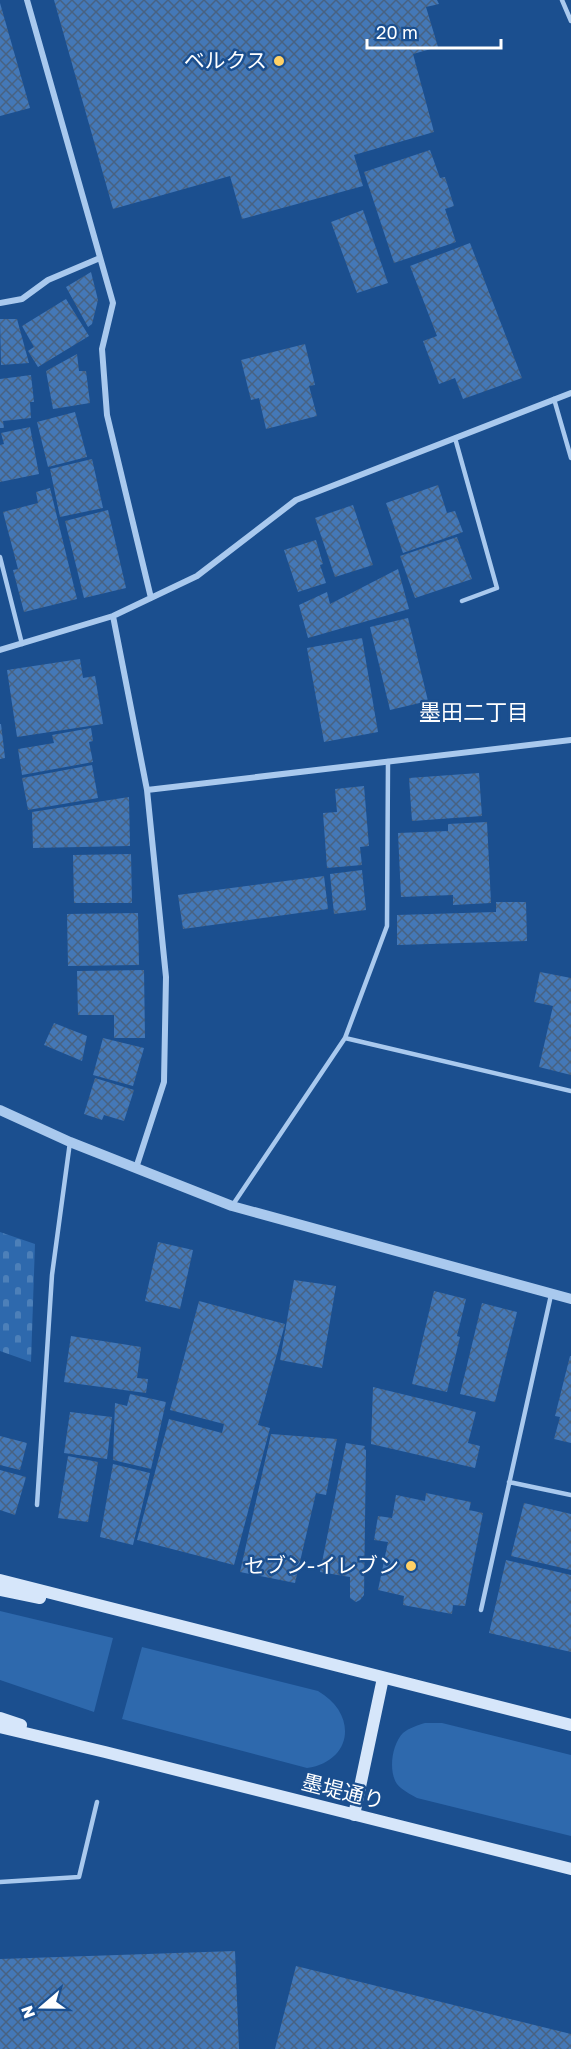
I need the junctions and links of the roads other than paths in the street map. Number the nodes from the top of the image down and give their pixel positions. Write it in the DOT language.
graph roads {
  1 [pos="27,0"];
  2 [pos="562,0"];
  3 [pos="571,21"];
  4 [pos="100,258"];
  5 [pos="0,303"];
  6 [pos="571,393"];
  7 [pos="554,399"];
  8 [pos="454,438"];
  9 [pos="571,458"];
  10 [pos="0,557"];
  11 [pos="151,598"];
  12 [pos="462,601"];
  13 [pos="113,616"];
  14 [pos="22,644"];
  15 [pos="0,650"];
  16 [pos="571,740"];
  17 [pos="388,761"];
  18 [pos="147,790"];
  19 [pos="345,1038"];
  20 [pos="571,1091"];
  21 [pos="0,1110"];
  22 [pos="70,1142"];
  23 [pos="135,1168"];
  24 [pos="232,1206"];
  25 [pos="552,1292"];
  26 [pos="571,1299"];
  27 [pos="509,1482"];
  28 [pos="571,1495"];
  29 [pos="37,1505"];
  30 [pos="0,1580"];
  31 [pos="0,1590"];
  32 [pos="481,1610"];
  33 [pos="139,1616"];
  34 [pos="383,1678"];
  35 [pos="0,1718"];
  36 [pos="571,1725"];
  37 [pos="0,1727"];
  38 [pos="105,1752"];
  39 [pos="97,1802"];
  40 [pos="354,1815"];
  41 [pos="571,1869"];
  42 [pos="0,1882"];
  1 -- 4 [label="street"];
  2 -- 3 [label="lane"];
  4 -- 5 [label="street"];
  4 -- 11 [label="street"];
  6 -- 7 [label="street"];
  7 -- 8 [label="street"];
  7 -- 9 [label="lane"];
  8 -- 11 [label="street"];
  8 -- 12 [label="lane"];
  10 -- 14 [label="lane"];
  11 -- 13 [label="street"];
  13 -- 14 [label="street"];
  13 -- 18 [label="street"];
  14 -- 15 [label="street"];
  16 -- 17 [label="street"];
  17 -- 18 [label="street"];
  17 -- 19 [label="lane"];
  18 -- 23 [label="street"];
  19 -- 20 [label="lane"];
  19 -- 24 [label="lane"];
  21 -- 22 [label="street"];
  22 -- 23 [label="street"];
  22 -- 29 [label="lane"];
  23 -- 24 [label="street"];
  24 -- 25 [label="street"];
  25 -- 26 [label="street"];
  25 -- 27 [label="lane"];
  27 -- 28 [label="lane"];
  27 -- 32 [label="lane"];
  30 -- 33 [label="main road"];
  31 -- 33 [label="main road"];
  33 -- 34 [label="main road"];
  34 -- 36 [label="main road"];
  34 -- 40 [label="main road"];
  35 -- 38 [label="main road, 墨堤通り"];
  37 -- 38 [label="main road, 墨堤通り"];
  38 -- 40 [label="main road, 墨堤通り"];
  39 -- 42 [label="lane"];
  40 -- 41 [label="main road, 墨堤通り"];
}
